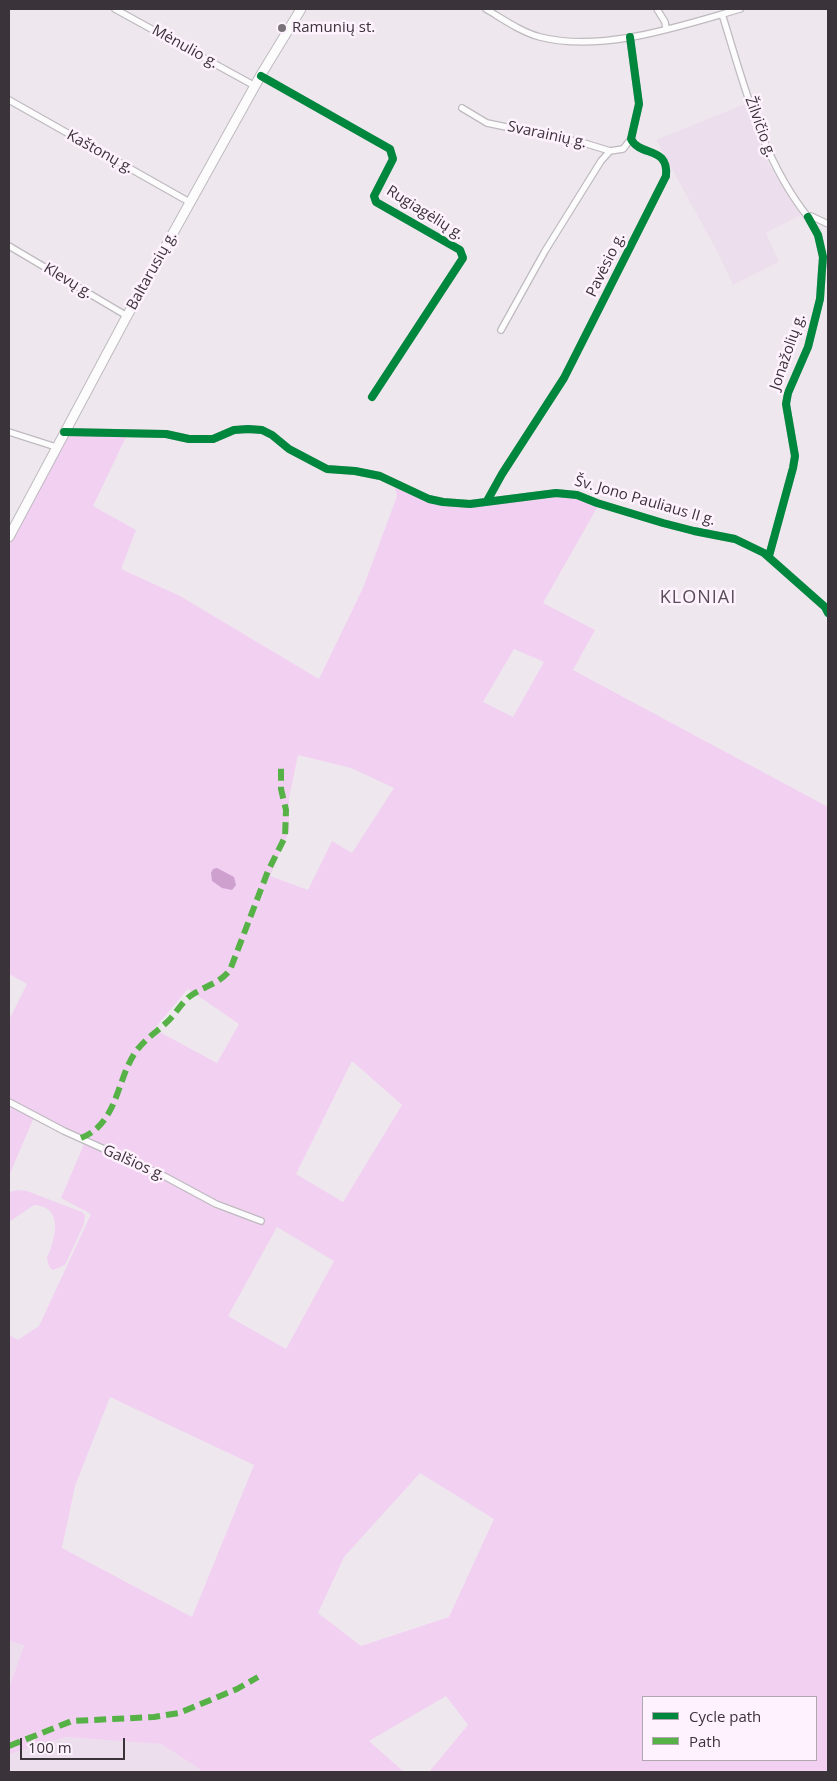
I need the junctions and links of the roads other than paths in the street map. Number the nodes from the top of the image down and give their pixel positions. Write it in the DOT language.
graph roads {
  1 [pos="115,9"];
  2 [pos="301,9"];
  3 [pos="486,9"];
  4 [pos="658,9"];
  5 [pos="740,9"];
  6 [pos="722,14"];
  7 [pos="666,28"];
  8 [pos="630,37"];
  9 [pos="261,76"];
  10 [pos="255,86"];
  11 [pos="9,100"];
  12 [pos="462,108"];
  13 [pos="631,139"];
  14 [pos="610,151"];
  15 [pos="191,203"];
  16 [pos="808,217"];
  17 [pos="826,223"];
  18 [pos="9,246"];
  19 [pos="127,316"];
  20 [pos="501,330"];
  21 [pos="372,397"];
  22 [pos="9,432"];
  23 [pos="64,432"];
  24 [pos="56,447"];
  25 [pos="487,501"];
  26 [pos="9,537"];
  27 [pos="769,556"];
  28 [pos="828,613"];
  29 [pos="9,1102"];
  30 [pos="260,1222"];
  1 -- 10 [label="street, Mėnulio g."];
  2 -- 9 [label="main road, Baltarusių g."];
  3 -- 8 [label="street"];
  4 -- 7 [label="street"];
  5 -- 6 [label="street"];
  6 -- 7 [label="street"];
  6 -- 16 [label="street, Žilvičio g."];
  7 -- 8 [label="street"];
  8 -- 13 [label="street"];
  9 -- 10 [label="main road, Baltarusių g."];
  9 -- 21 [label="street, Rugiagėlių g."];
  10 -- 15 [label="main road, Baltarusių g."];
  11 -- 15 [label="street, Kaštonų g."];
  12 -- 14 [label="street, Svarainių g."];
  13 -- 14 [label="street"];
  13 -- 25 [label="street, Pavėsio g."];
  14 -- 20 [label="street"];
  15 -- 19 [label="main road, Baltarusių g."];
  16 -- 17 [label="street"];
  16 -- 27 [label="street, Jonažolių g."];
  18 -- 19 [label="street, Klevų g."];
  19 -- 23 [label="main road, Baltarusių g."];
  22 -- 24 [label="street"];
  23 -- 24 [label="main road, Baltarusių g."];
  23 -- 25 [label="street, Šv. Jono Pauliaus II g."];
  24 -- 26 [label="main road, Baltarusių g."];
  25 -- 27 [label="street, Šv. Jono Pauliaus II g."];
  27 -- 28 [label="street, Šv. Jono Pauliaus II g."];
  29 -- 30 [label="street, Galšios g."];
}
